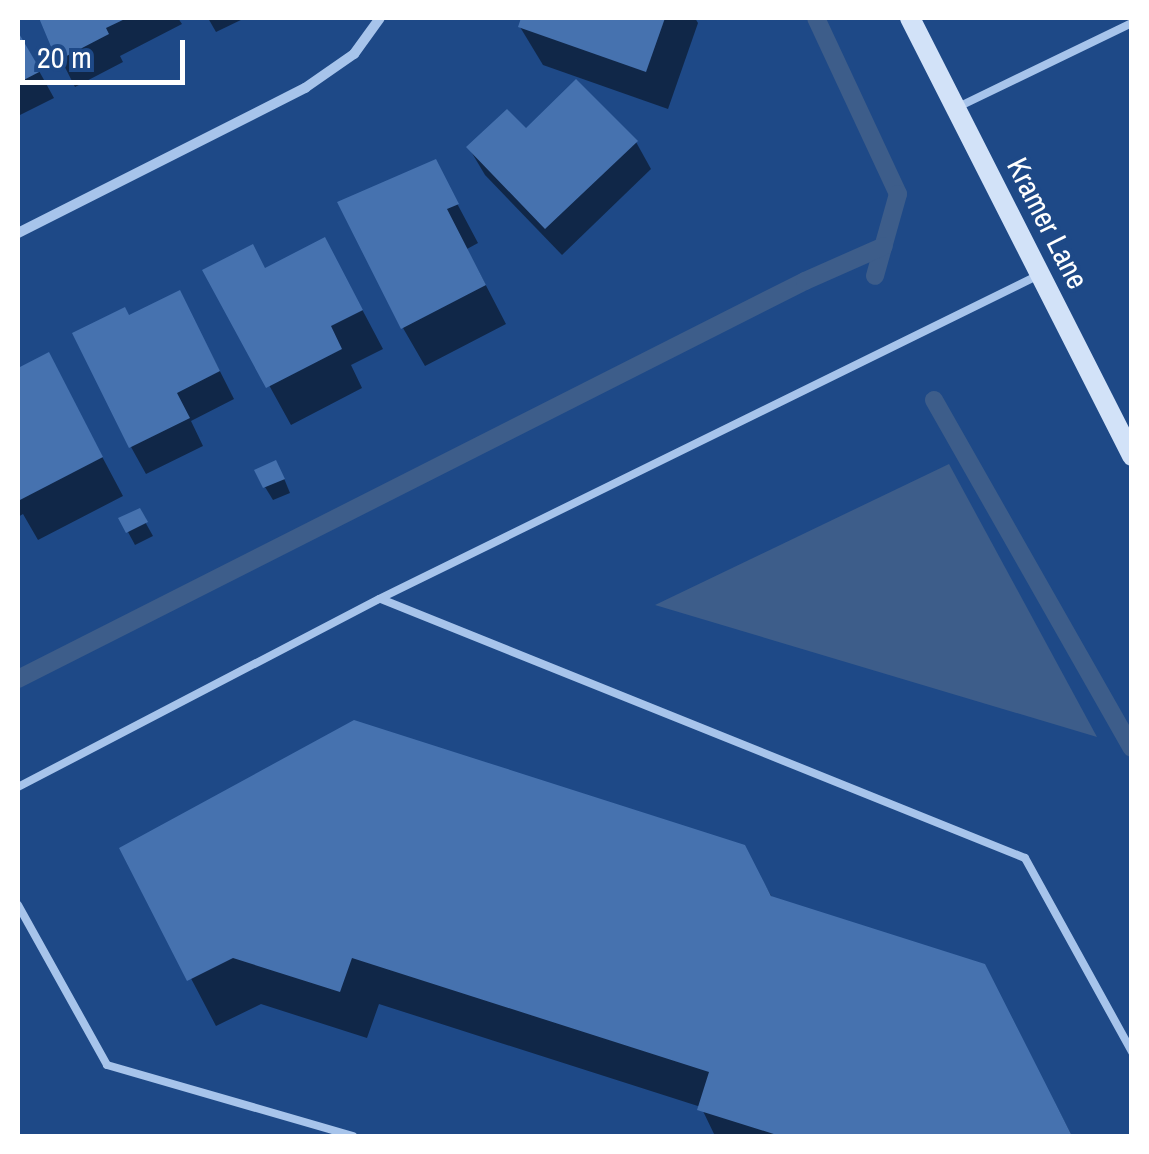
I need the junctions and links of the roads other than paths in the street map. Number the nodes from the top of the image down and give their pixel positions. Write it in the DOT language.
graph roads {
  1 [pos="380,18"];
  2 [pos="910,18"];
  3 [pos="1132,23"];
  4 [pos="956,108"];
  5 [pos="18,233"];
  6 [pos="1041,275"];
  7 [pos="1132,456"];
  8 [pos="379,598"];
  9 [pos="18,787"];
  10 [pos="18,905"];
  11 [pos="1132,1052"];
  12 [pos="352,1136"];
  1 -- 5 [label="street"];
  2 -- 4 [label="street, Kramer Lane"];
  3 -- 4 [label="lane"];
  4 -- 6 [label="street, Kramer Lane"];
  6 -- 7 [label="street, Kramer Lane"];
  6 -- 8 [label="lane"];
  8 -- 9 [label="lane"];
  8 -- 11 [label="lane"];
  10 -- 12 [label="lane"];
}
